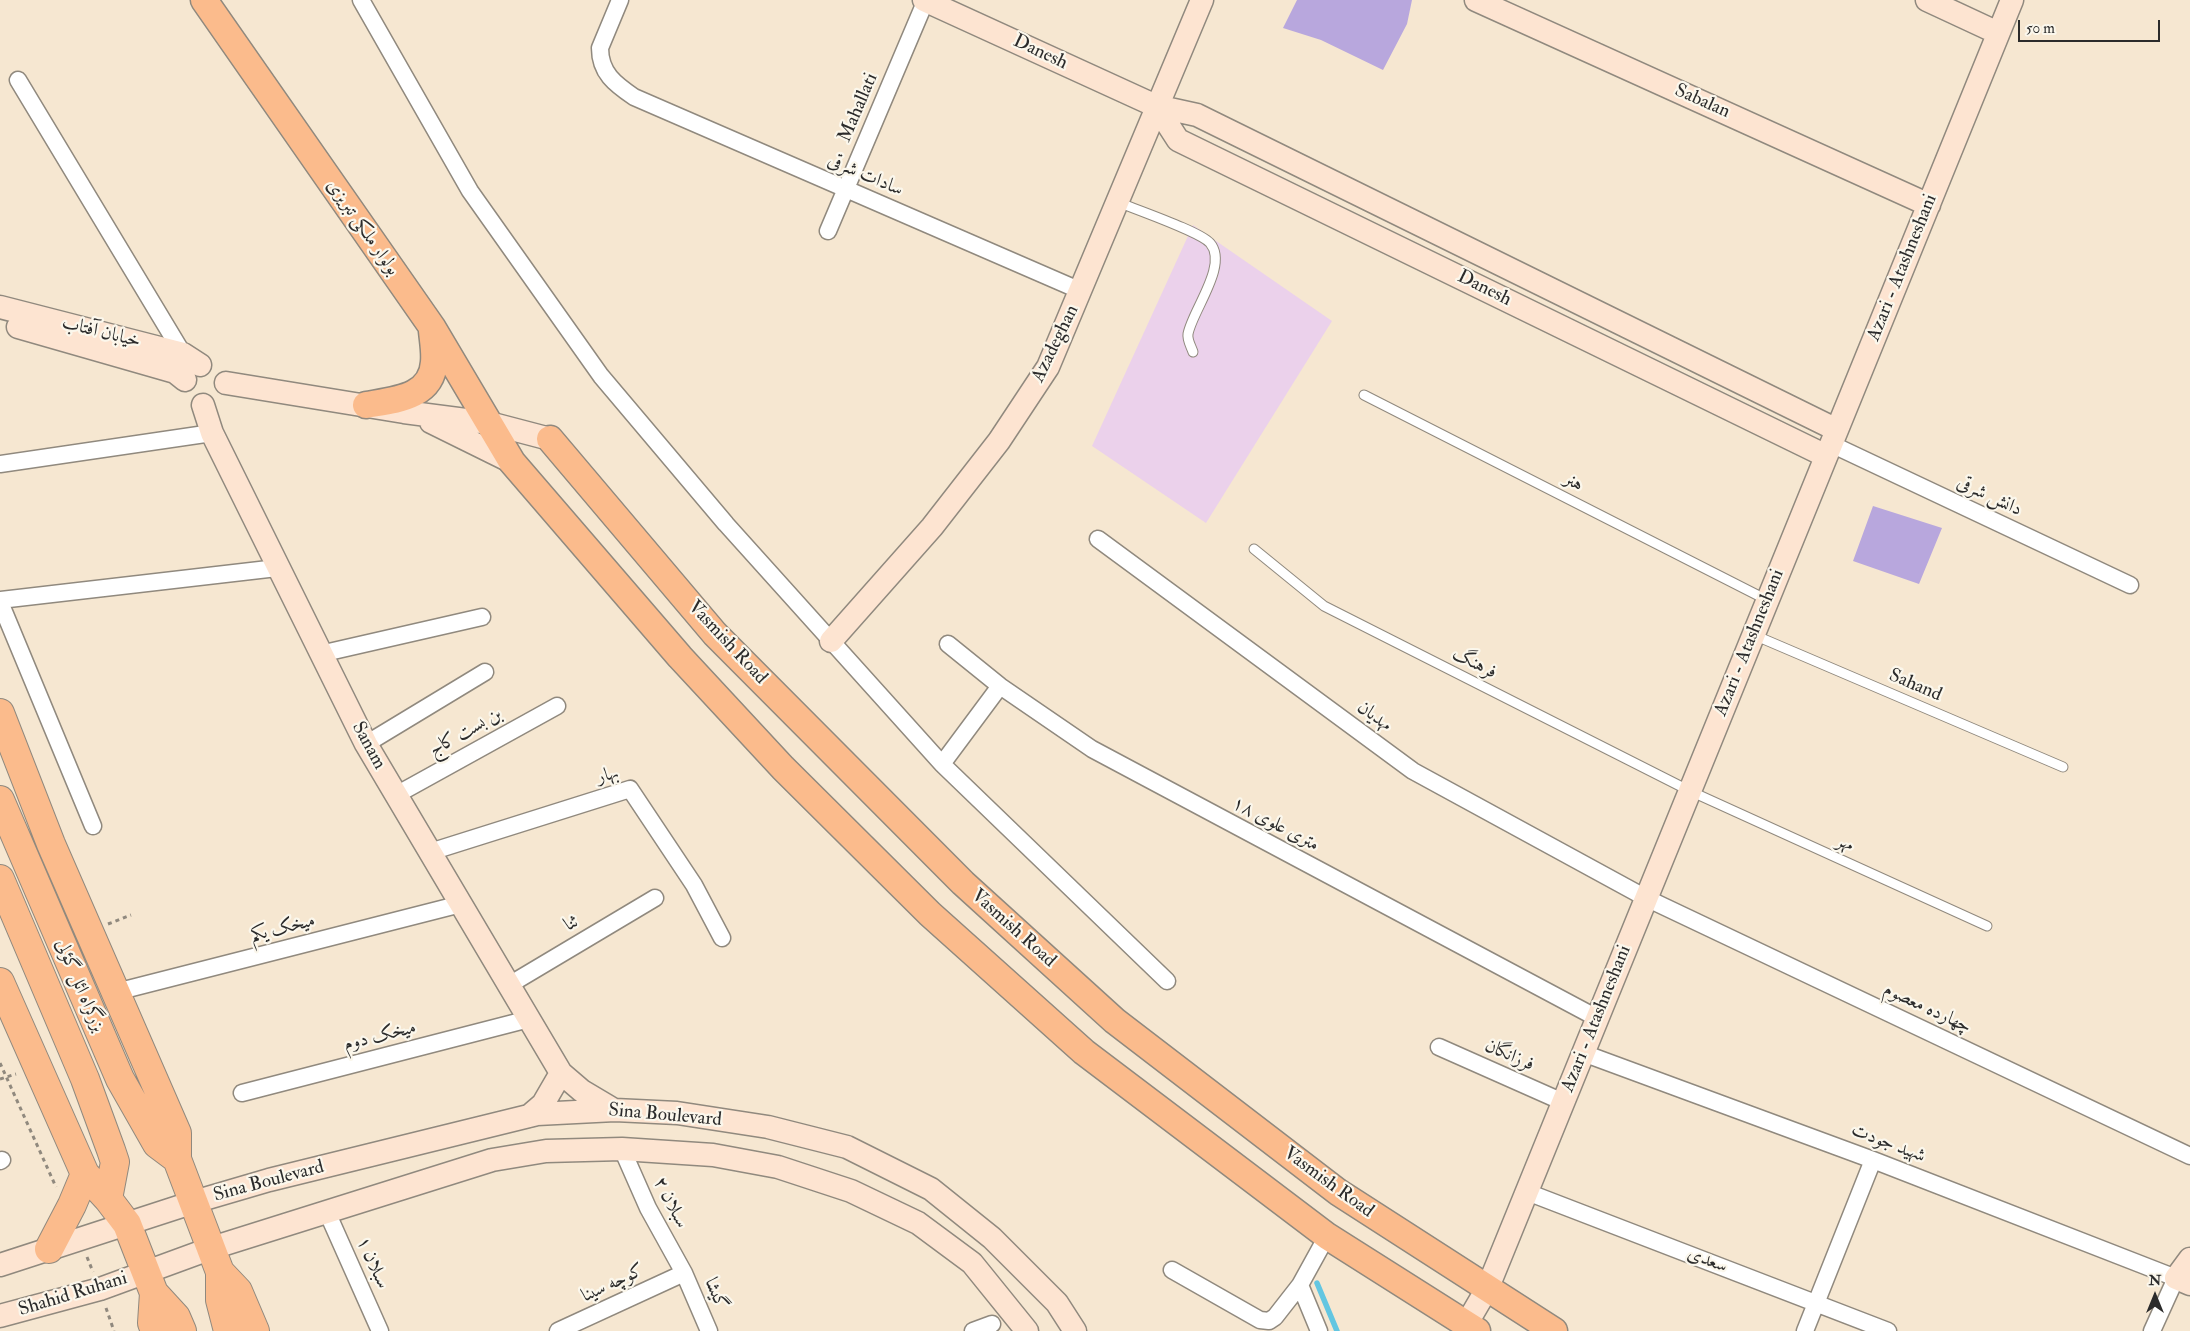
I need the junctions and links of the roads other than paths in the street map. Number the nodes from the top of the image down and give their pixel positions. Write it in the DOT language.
graph roads {
  1 [pos="204,0"];
  2 [pos="217,0"];
  3 [pos="361,0"];
  4 [pos="620,0"];
  5 [pos="925,0"];
  6 [pos="1202,0"];
  7 [pos="1476,0"];
  8 [pos="1927,0"];
  9 [pos="2012,0"];
  10 [pos="1998,33"];
  11 [pos="18,80"];
  12 [pos="260,81"];
  13 [pos="1156,106"];
  14 [pos="846,189"];
  15 [pos="1118,202"];
  16 [pos="1929,205"];
  17 [pos="828,231"];
  18 [pos="1081,291"];
  19 [pos="0,307"];
  20 [pos="0,322"];
  21 [pos="432,327"];
  22 [pos="1193,352"];
  23 [pos="189,366"];
  24 [pos="226,383"];
  25 [pos="1364,396"];
  26 [pos="203,405"];
  27 [pos="366,405"];
  28 [pos="404,412"];
  29 [pos="489,423"];
  30 [pos="212,433"];
  31 [pos="550,439"];
  32 [pos="1831,443"];
  33 [pos="512,462"];
  34 [pos="0,464"];
  35 [pos="1098,539"];
  36 [pos="1254,549"];
  37 [pos="277,568"];
  38 [pos="2130,585"];
  39 [pos="0,600"];
  40 [pos="1768,600"];
  41 [pos="482,617"];
  42 [pos="1753,635"];
  43 [pos="831,641"];
  44 [pos="948,644"];
  45 [pos="320,654"];
  46 [pos="485,672"];
  47 [pos="1000,686"];
  48 [pos="556,706"];
  49 [pos="0,713"];
  50 [pos="366,744"];
  51 [pos="942,764"];
  52 [pos="2063,767"];
  53 [pos="1690,791"];
  54 [pos="396,795"];
  55 [pos="0,800"];
  56 [pos="93,826"];
  57 [pos="430,852"];
  58 [pos="0,879"];
  59 [pos="655,898"];
  60 [pos="1646,898"];
  61 [pos="461,904"];
  62 [pos="1987,926"];
  63 [pos="722,938"];
  64 [pos="1167,981"];
  65 [pos="0,982"];
  66 [pos="509,985"];
  67 [pos="116,992"];
  68 [pos="1597,1018"];
  69 [pos="529,1019"];
  70 [pos="1438,1047"];
  71 [pos="1583,1053"];
  72 [pos="561,1073"];
  73 [pos="242,1093"];
  74 [pos="1563,1102"];
  75 [pos="615,1110"];
  76 [pos="529,1116"];
  77 [pos="622,1149"];
  78 [pos="2190,1156"];
  79 [pos="177,1159"];
  80 [pos="1873,1160"];
  81 [pos="85,1174"];
  82 [pos="1527,1192"];
  83 [pos="108,1199"];
  84 [pos="194,1202"];
  85 [pos="327,1212"];
  86 [pos="127,1224"];
  87 [pos="1327,1236"];
  88 [pos="49,1249"];
  89 [pos="2190,1259"];
  90 [pos="216,1260"];
  91 [pos="0,1265"];
  92 [pos="1172,1270"];
  93 [pos="684,1273"];
  94 [pos="2183,1281"];
  95 [pos="150,1282"];
  96 [pos="1300,1285"];
  97 [pos="1488,1287"];
  98 [pos="1817,1304"];
  99 [pos="0,1316"];
  100 [pos="992,1324"];
  101 [pos="1472,1327"];
  102 [pos="155,1331"];
  103 [pos="182,1331"];
  104 [pos="228,1331"];
  105 [pos="255,1331"];
  106 [pos="380,1331"];
  107 [pos="558,1331"];
  108 [pos="710,1331"];
  109 [pos="973,1331"];
  110 [pos="1027,1331"];
  111 [pos="1075,1331"];
  112 [pos="1319,1331"];
  113 [pos="1554,1331"];
  114 [pos="1805,1331"];
  115 [pos="1888,1331"];
  116 [pos="2152,1331"];
  1 -- 12 [label="main road, بولوار ملکی تبریزی"];
  2 -- 12 [label="main road"];
  3 -- 43 [label="street"];
  4 -- 14 [label="street, سادات شرقی"];
  5 -- 13 [label="street, Danesh"];
  5 -- 14 [label="street, Mahallati"];
  6 -- 13 [label="street, Azadeghan"];
  7 -- 16 [label="street, Sabalan"];
  8 -- 10 [label="street"];
  9 -- 10 [label="street, Azari - Atashneshani"];
  10 -- 16 [label="street, Azari - Atashneshani"];
  11 -- 23 [label="street"];
  12 -- 21 [label="main road, بولوار ملکی تبریزی"];
  13 -- 15 [label="street, Azadeghan"];
  13 -- 32 [label="street, Danesh"];
  13 -- 32 [label="street, Danesh"];
  14 -- 17 [label="street, Mahallati"];
  14 -- 18 [label="street, سادات شرقی"];
  15 -- 18 [label="street, Azadeghan"];
  15 -- 22 [label="lane"];
  16 -- 32 [label="street, Azari - Atashneshani"];
  18 -- 43 [label="street, Azadeghan"];
  19 -- 23 [label="street, خیابان آفتاب"];
  20 -- 23 [label="street"];
  21 -- 27 [label="main road"];
  21 -- 29 [label="main road, بولوار ملکی تبریزی"];
  23 -- 24 [label="street"];
  23 -- 26 [label="street"];
  24 -- 26 [label="street"];
  24 -- 27 [label="street"];
  25 -- 40 [label="lane, هنر"];
  26 -- 30 [label="street, Sanam"];
  27 -- 28 [label="street"];
  28 -- 29 [label="street"];
  28 -- 33 [label="street"];
  29 -- 31 [label="street"];
  29 -- 33 [label="main road, بولوار ملکی تبریزی"];
  30 -- 34 [label="street"];
  30 -- 37 [label="street, Sanam"];
  31 -- 97 [label="main road, Vasmish Road"];
  32 -- 38 [label="street, دانش شرقی"];
  32 -- 40 [label="street, Azari - Atashneshani"];
  33 -- 87 [label="main road"];
  35 -- 60 [label="street, مهدیان"];
  36 -- 53 [label="lane, فرهنگ"];
  37 -- 39 [label="street"];
  37 -- 45 [label="street, Sanam"];
  39 -- 56 [label="street"];
  40 -- 42 [label="street, Azari - Atashneshani"];
  41 -- 45 [label="street"];
  42 -- 52 [label="lane, Sahand"];
  42 -- 53 [label="street, Azari - Atashneshani"];
  43 -- 51 [label="street"];
  44 -- 47 [label="street, ۱۸ متری علوی"];
  45 -- 50 [label="street, Sanam"];
  46 -- 50 [label="street"];
  47 -- 51 [label="street"];
  47 -- 68 [label="street, ۱۸ متری علوی"];
  48 -- 54 [label="street, بن بست کاج"];
  49 -- 67 [label="highway"];
  50 -- 54 [label="street, Sanam"];
  51 -- 64 [label="street"];
  53 -- 60 [label="street, Azari - Atashneshani"];
  53 -- 62 [label="lane, مهر"];
  54 -- 57 [label="street, Sanam"];
  55 -- 79 [label="highway, بزرگراه ائل گؤلی"];
  57 -- 61 [label="street, Sanam"];
  57 -- 63 [label="street, بهار"];
  58 -- 83 [label="highway, بزرگراه ائل گؤلی"];
  59 -- 66 [label="street, ثنا"];
  60 -- 68 [label="street, Azari - Atashneshani"];
  60 -- 78 [label="street, چهارده معصوم"];
  61 -- 66 [label="street, Sanam"];
  61 -- 67 [label="street, میخک یکم"];
  65 -- 81 [label="highway"];
  66 -- 69 [label="street, Sanam"];
  67 -- 79 [label="highway"];
  68 -- 71 [label="street, Azari - Atashneshani"];
  69 -- 72 [label="street, Sanam"];
  69 -- 73 [label="street, میخک دوم"];
  70 -- 74 [label="street, فرزانگان"];
  71 -- 74 [label="street, Azari - Atashneshani"];
  71 -- 80 [label="street, شهید جودت"];
  72 -- 75 [label="street, Sanam"];
  72 -- 76 [label="street"];
  74 -- 82 [label="street, Azari - Atashneshani"];
  75 -- 76 [label="street, Sina Boulevard"];
  75 -- 111 [label="street, Sina Boulevard"];
  76 -- 84 [label="street, Sina Boulevard"];
  77 -- 85 [label="street, Sina Boulevard"];
  77 -- 93 [label="street, سبلان ۲"];
  77 -- 110 [label="street, Sina Boulevard"];
  79 -- 84 [label="highway"];
  80 -- 94 [label="street, شهید جودت"];
  80 -- 98 [label="street"];
  81 -- 83 [label="highway"];
  81 -- 88 [label="highway"];
  82 -- 97 [label="street, Azari - Atashneshani"];
  82 -- 98 [label="street, سعدی"];
  83 -- 86 [label="highway"];
  84 -- 86 [label="street, Sina Boulevard"];
  84 -- 90 [label="highway"];
  85 -- 90 [label="street, Sina Boulevard"];
  85 -- 106 [label="street, سبلان ۱"];
  86 -- 88 [label="street"];
  86 -- 95 [label="highway"];
  87 -- 96 [label="street"];
  87 -- 101 [label="main road"];
  88 -- 91 [label="street"];
  89 -- 94 [label="street"];
  90 -- 95 [label="street, Shahid Ruhani"];
  90 -- 104 [label="highway"];
  90 -- 105 [label="highway"];
  92 -- 96 [label="street"];
  93 -- 107 [label="street, کوچه سینا"];
  93 -- 108 [label="street, گیشا"];
  94 -- 116 [label="street"];
  95 -- 99 [label="street, Shahid Ruhani"];
  95 -- 102 [label="highway"];
  95 -- 103 [label="highway"];
  96 -- 112 [label="street"];
  97 -- 101 [label="street, Azari - Atashneshani"];
  97 -- 113 [label="main road, Vasmish Road"];
  98 -- 114 [label="street"];
  98 -- 115 [label="street, سعدی"];
  100 -- 109 [label="street"];
}
